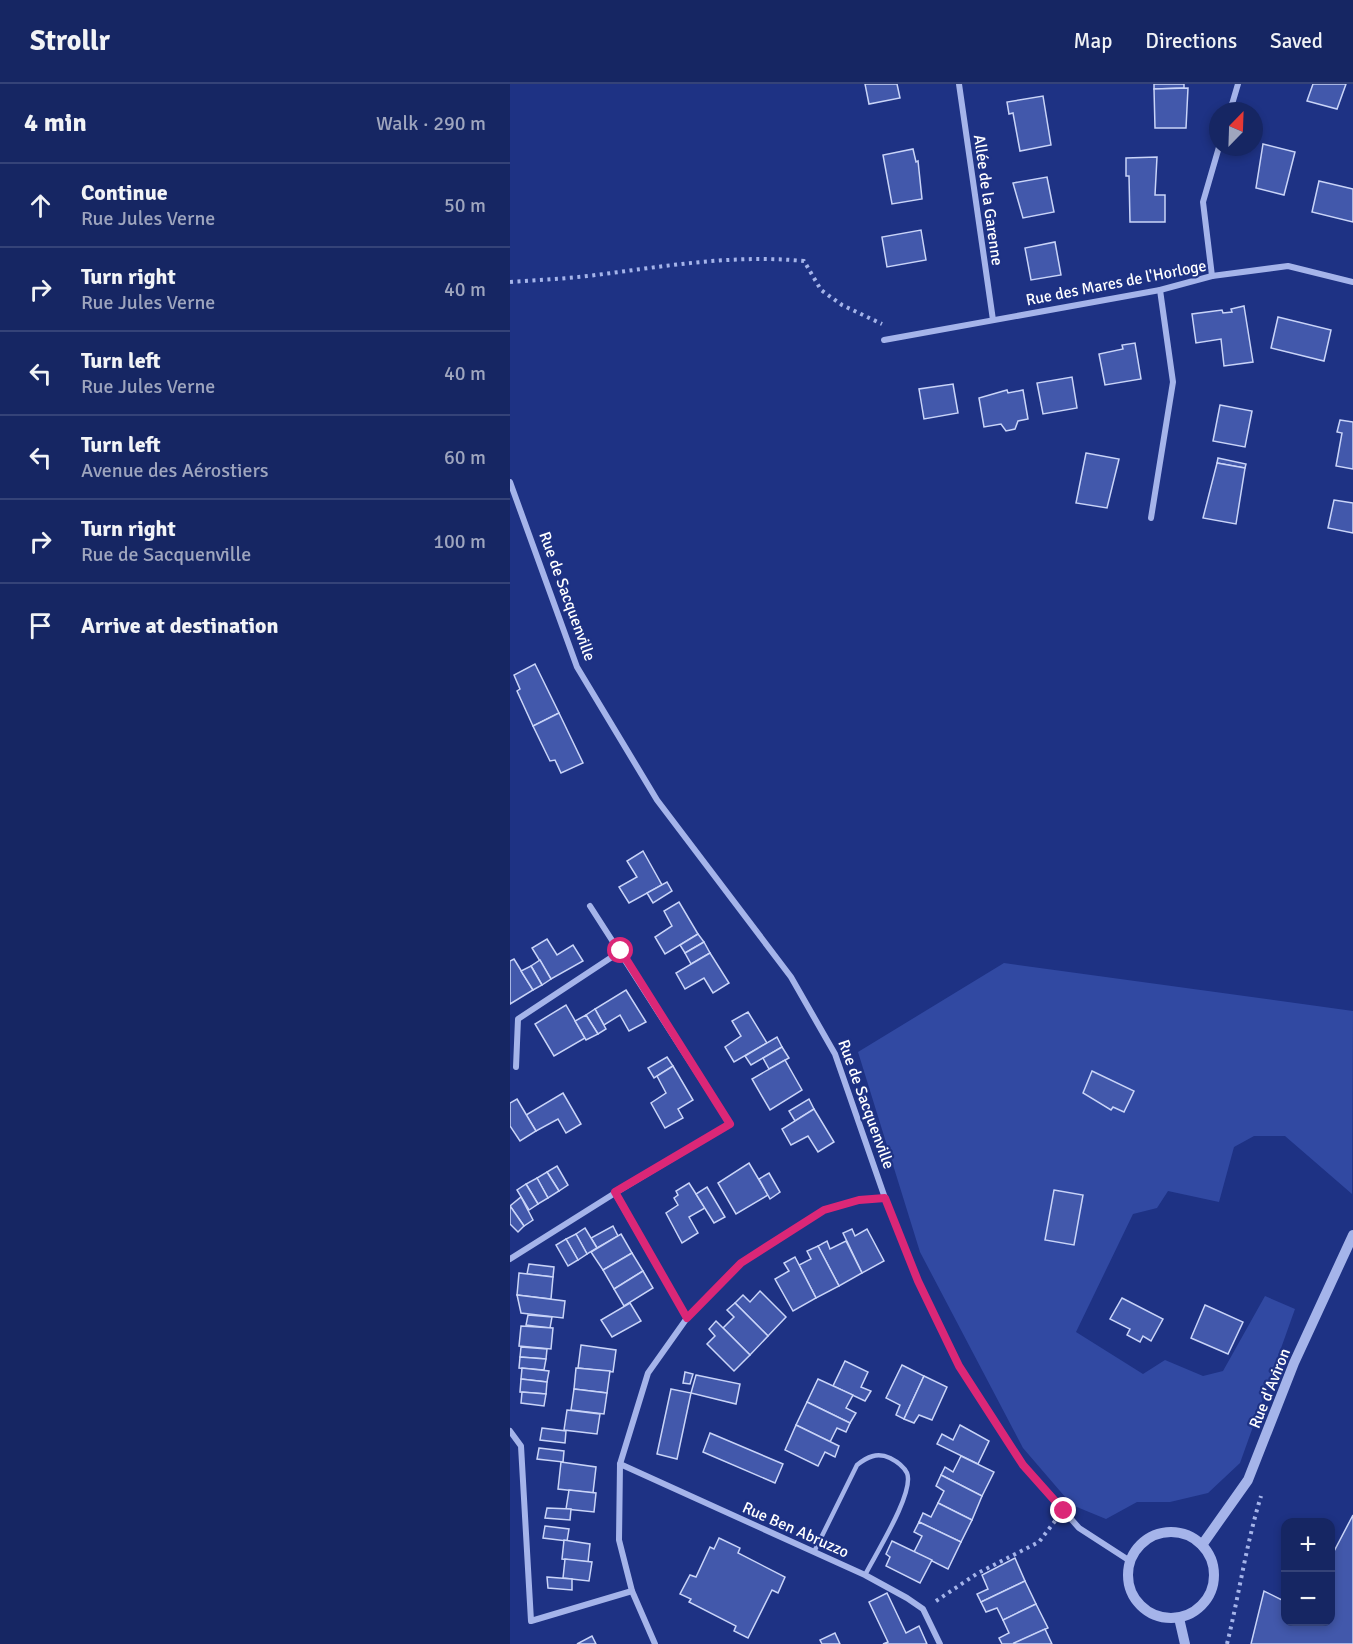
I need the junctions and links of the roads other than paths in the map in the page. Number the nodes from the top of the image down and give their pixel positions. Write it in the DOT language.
graph roads {
  1 [pos="959,84"];
  2 [pos="1238,84"];
  3 [pos="1233,102"];
  4 [pos="1216,156"];
  5 [pos="1212,276"];
  6 [pos="1353,282"];
  7 [pos="1160,290"];
  8 [pos="993,320"];
  9 [pos="884,340"];
  10 [pos="510,482"];
  11 [pos="1150,518"];
  12 [pos="590,906"];
  13 [pos="621,951"];
  14 [pos="516,1067"];
  15 [pos="615,1192"];
  16 [pos="885,1198"];
  17 [pos="1353,1235"];
  18 [pos="510,1259"];
  19 [pos="687,1318"];
  20 [pos="510,1431"];
  21 [pos="620,1464"];
  22 [pos="1202,1545"];
  23 [pos="814,1552"];
  24 [pos="1130,1561"];
  25 [pos="865,1575"];
  26 [pos="632,1591"];
  27 [pos="1179,1618"];
  28 [pos="655,1644"];
  29 [pos="940,1644"];
  30 [pos="1185,1644"];
  1 -- 8 [label="street, Allée de la Garenne"];
  2 -- 3 [label="street"];
  4 -- 5 [label="street"];
  5 -- 6 [label="street, Rue des Mares de l'Horloge"];
  5 -- 7 [label="street, Rue des Mares de l'Horloge"];
  7 -- 8 [label="street, Rue des Mares de l'Horloge"];
  7 -- 11 [label="street"];
  8 -- 9 [label="street, Rue des Mares de l'Horloge"];
  10 -- 16 [label="street, Rue de Sacquenville"];
  12 -- 13 [label="street"];
  13 -- 14 [label="street"];
  13 -- 15 [label="street"];
  15 -- 18 [label="street"];
  15 -- 19 [label="street"];
  16 -- 19 [label="street"];
  16 -- 24 [label="street, Rue de Sacquenville"];
  17 -- 22 [label="street, Rue d'Aviron"];
  19 -- 21 [label="street"];
  20 -- 26 [label="street"];
  21 -- 23 [label="street, Rue Ben Abruzzo"];
  21 -- 26 [label="street"];
  22 -- 24 [label="street"];
  22 -- 27 [label="street"];
  23 -- 25 [label="street, Rue Ben Abruzzo"];
  23 -- 25 [label="lane"];
  24 -- 27 [label="street"];
  25 -- 29 [label="street, Rue Ben Abruzzo"];
  26 -- 28 [label="street"];
  27 -- 30 [label="street"];
}
